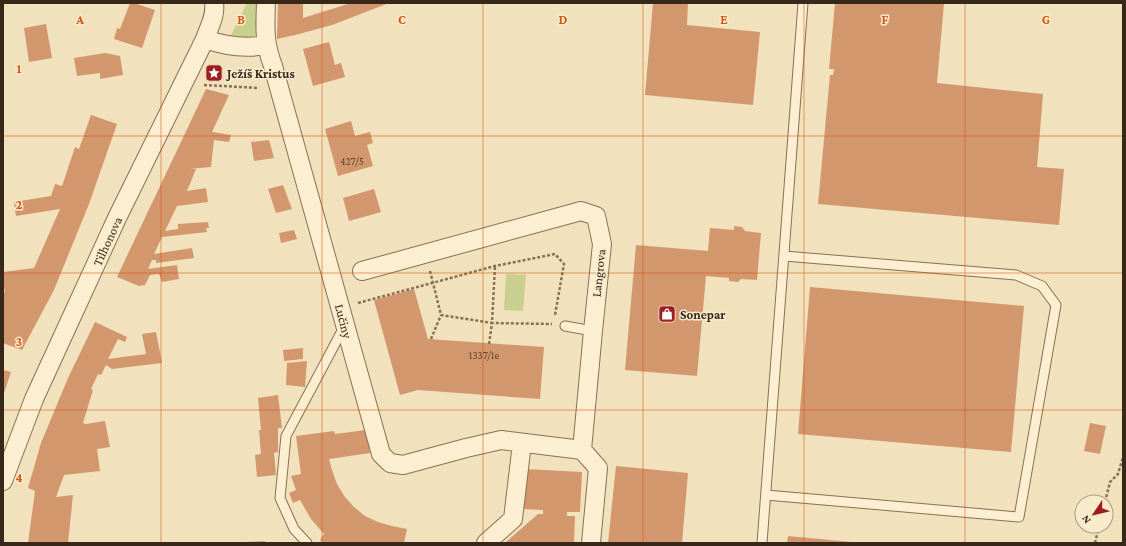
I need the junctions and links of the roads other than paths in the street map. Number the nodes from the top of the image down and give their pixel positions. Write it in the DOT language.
graph roads {
  1 [pos="214,3"];
  2 [pos="266,3"];
  3 [pos="803,3"];
  4 [pos="205,39"];
  5 [pos="266,45"];
  6 [pos="784,256"];
  7 [pos="362,271"];
  8 [pos="345,326"];
  9 [pos="565,326"];
  10 [pos="592,331"];
  11 [pos="522,443"];
  12 [pos="582,450"];
  13 [pos="3,482"];
  14 [pos="766,495"];
  15 [pos="306,543"];
  16 [pos="486,543"];
  17 [pos="591,543"];
  18 [pos="762,543"];
  1 -- 4 [label="street, Tilhonova"];
  2 -- 5 [label="street, Lučiny"];
  3 -- 6 [label="lane"];
  4 -- 5 [label="street"];
  4 -- 13 [label="street, Tilhonova"];
  5 -- 8 [label="street, Lučiny"];
  6 -- 14 [label="lane"];
  6 -- 14 [label="lane"];
  7 -- 10 [label="street, Langrova"];
  8 -- 11 [label="street, Lučiny"];
  8 -- 15 [label="lane"];
  9 -- 10 [label="lane"];
  10 -- 12 [label="street, Langrova"];
  11 -- 12 [label="street, Lučiny"];
  11 -- 16 [label="street"];
  12 -- 17 [label="street"];
  14 -- 18 [label="lane"];
}
